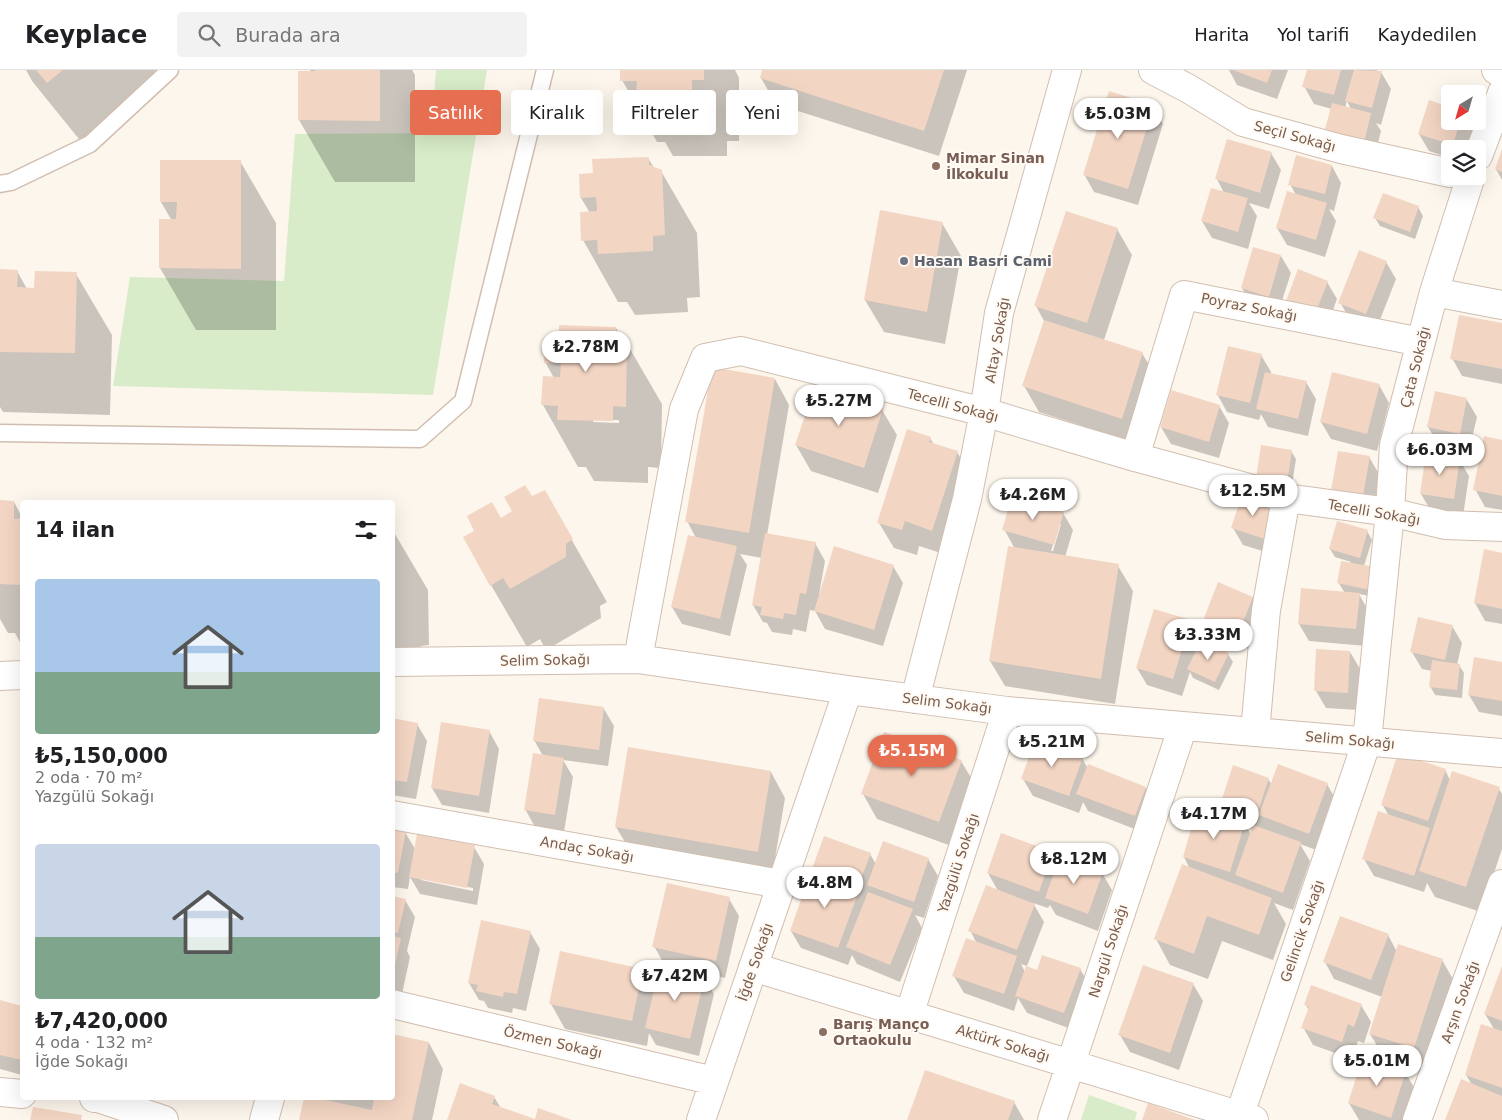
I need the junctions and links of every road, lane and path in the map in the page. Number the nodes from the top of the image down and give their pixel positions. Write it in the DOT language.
graph roads {
  1 [pos="170,70"];
  2 [pos="545,70"];
  3 [pos="1067,70"];
  4 [pos="1152,70"];
  5 [pos="1496,70"];
  6 [pos="1502,74"];
  7 [pos="1194,79"];
  8 [pos="1502,93"];
  9 [pos="1481,140"];
  10 [pos="1441,167"];
  11 [pos="0,184"];
  12 [pos="1463,185"];
  13 [pos="1434,292"];
  14 [pos="1502,305"];
  15 [pos="1421,342"];
  16 [pos="984,412"];
  17 [pos="0,433"];
  18 [pos="1136,457"];
  19 [pos="1286,498"];
  20 [pos="1390,512"];
  21 [pos="1502,527"];
  22 [pos="638,659"];
  23 [pos="395,662"];
  24 [pos="20,675"];
  25 [pos="0,676"];
  26 [pos="848,690"];
  27 [pos="915,699"];
  28 [pos="1008,711"];
  29 [pos="1183,726"];
  30 [pos="1255,732"];
  31 [pos="1367,741"];
  32 [pos="1502,753"];
  33 [pos="395,816"];
  34 [pos="781,884"];
  35 [pos="1502,884"];
  36 [pos="753,968"];
  37 [pos="395,1005"];
  38 [pos="909,1014"];
  39 [pos="1071,1064"];
  40 [pos="714,1081"];
  41 [pos="0,1092"];
  42 [pos="20,1094"];
  43 [pos="104,1100"];
  44 [pos="269,1100"];
  45 [pos="1244,1119"];
  46 [pos="164,1120"];
  47 [pos="264,1120"];
  48 [pos="701,1120"];
  49 [pos="1052,1120"];
  50 [pos="1418,1120"];
  1 -- 11 [label="lane"];
  2 -- 17 [label="lane"];
  3 -- 16 [label="street, Altay Sokağı"];
  4 -- 7 [label="street, Seçil Sokağı"];
  5 -- 6 [label="street"];
  7 -- 10 [label="street, Seçil Sokağı"];
  8 -- 9 [label="street, Çata Sokağı"];
  12 -- 13 [label="street, Çata Sokağı"];
  13 -- 14 [label="street"];
  13 -- 15 [label="street, Çata Sokağı"];
  15 -- 18 [label="street, Poyraz Sokağı"];
  15 -- 20 [label="street, Çata Sokağı"];
  16 -- 18 [label="street, Tecelli Sokağı"];
  16 -- 22 [label="street, Tecelli Sokağı"];
  16 -- 27 [label="street, Altay Sokağı"];
  18 -- 19 [label="street, Tecelli Sokağı"];
  19 -- 20 [label="street, Tecelli Sokağı"];
  19 -- 30 [label="street"];
  20 -- 21 [label="street, Tecelli Sokağı"];
  20 -- 31 [label="street, Çata Sokağı"];
  22 -- 23 [label="street, Selim Sokağı"];
  22 -- 26 [label="street, Selim Sokağı"];
  24 -- 25 [label="street"];
  26 -- 27 [label="street, Selim Sokağı"];
  26 -- 34 [label="street, İğde Sokağı"];
  27 -- 28 [label="street, Selim Sokağı"];
  28 -- 29 [label="street, Selim Sokağı"];
  28 -- 38 [label="street, Yazgülü Sokağı"];
  29 -- 30 [label="street, Selim Sokağı"];
  29 -- 39 [label="street, Nargül Sokağı"];
  30 -- 31 [label="street, Selim Sokağı"];
  31 -- 32 [label="street, Selim Sokağı"];
  31 -- 45 [label="street, Gelincik Sokağı"];
  33 -- 34 [label="street, Andaç Sokağı"];
  34 -- 36 [label="street, İğde Sokağı"];
  35 -- 50 [label="street, Arşın Sokağı"];
  36 -- 38 [label="street, Aktürk Sokağı"];
  36 -- 40 [label="street, İğde Sokağı"];
  37 -- 40 [label="street, Özmen Sokağı"];
  38 -- 39 [label="street, Aktürk Sokağı"];
  39 -- 45 [label="street, Aktürk Sokağı"];
  39 -- 49 [label="street, Nargül Sokağı"];
  40 -- 48 [label="street, İğde Sokağı"];
  41 -- 42 [label="street"];
  43 -- 46 [label="street"];
  44 -- 47 [label="street"];
}
